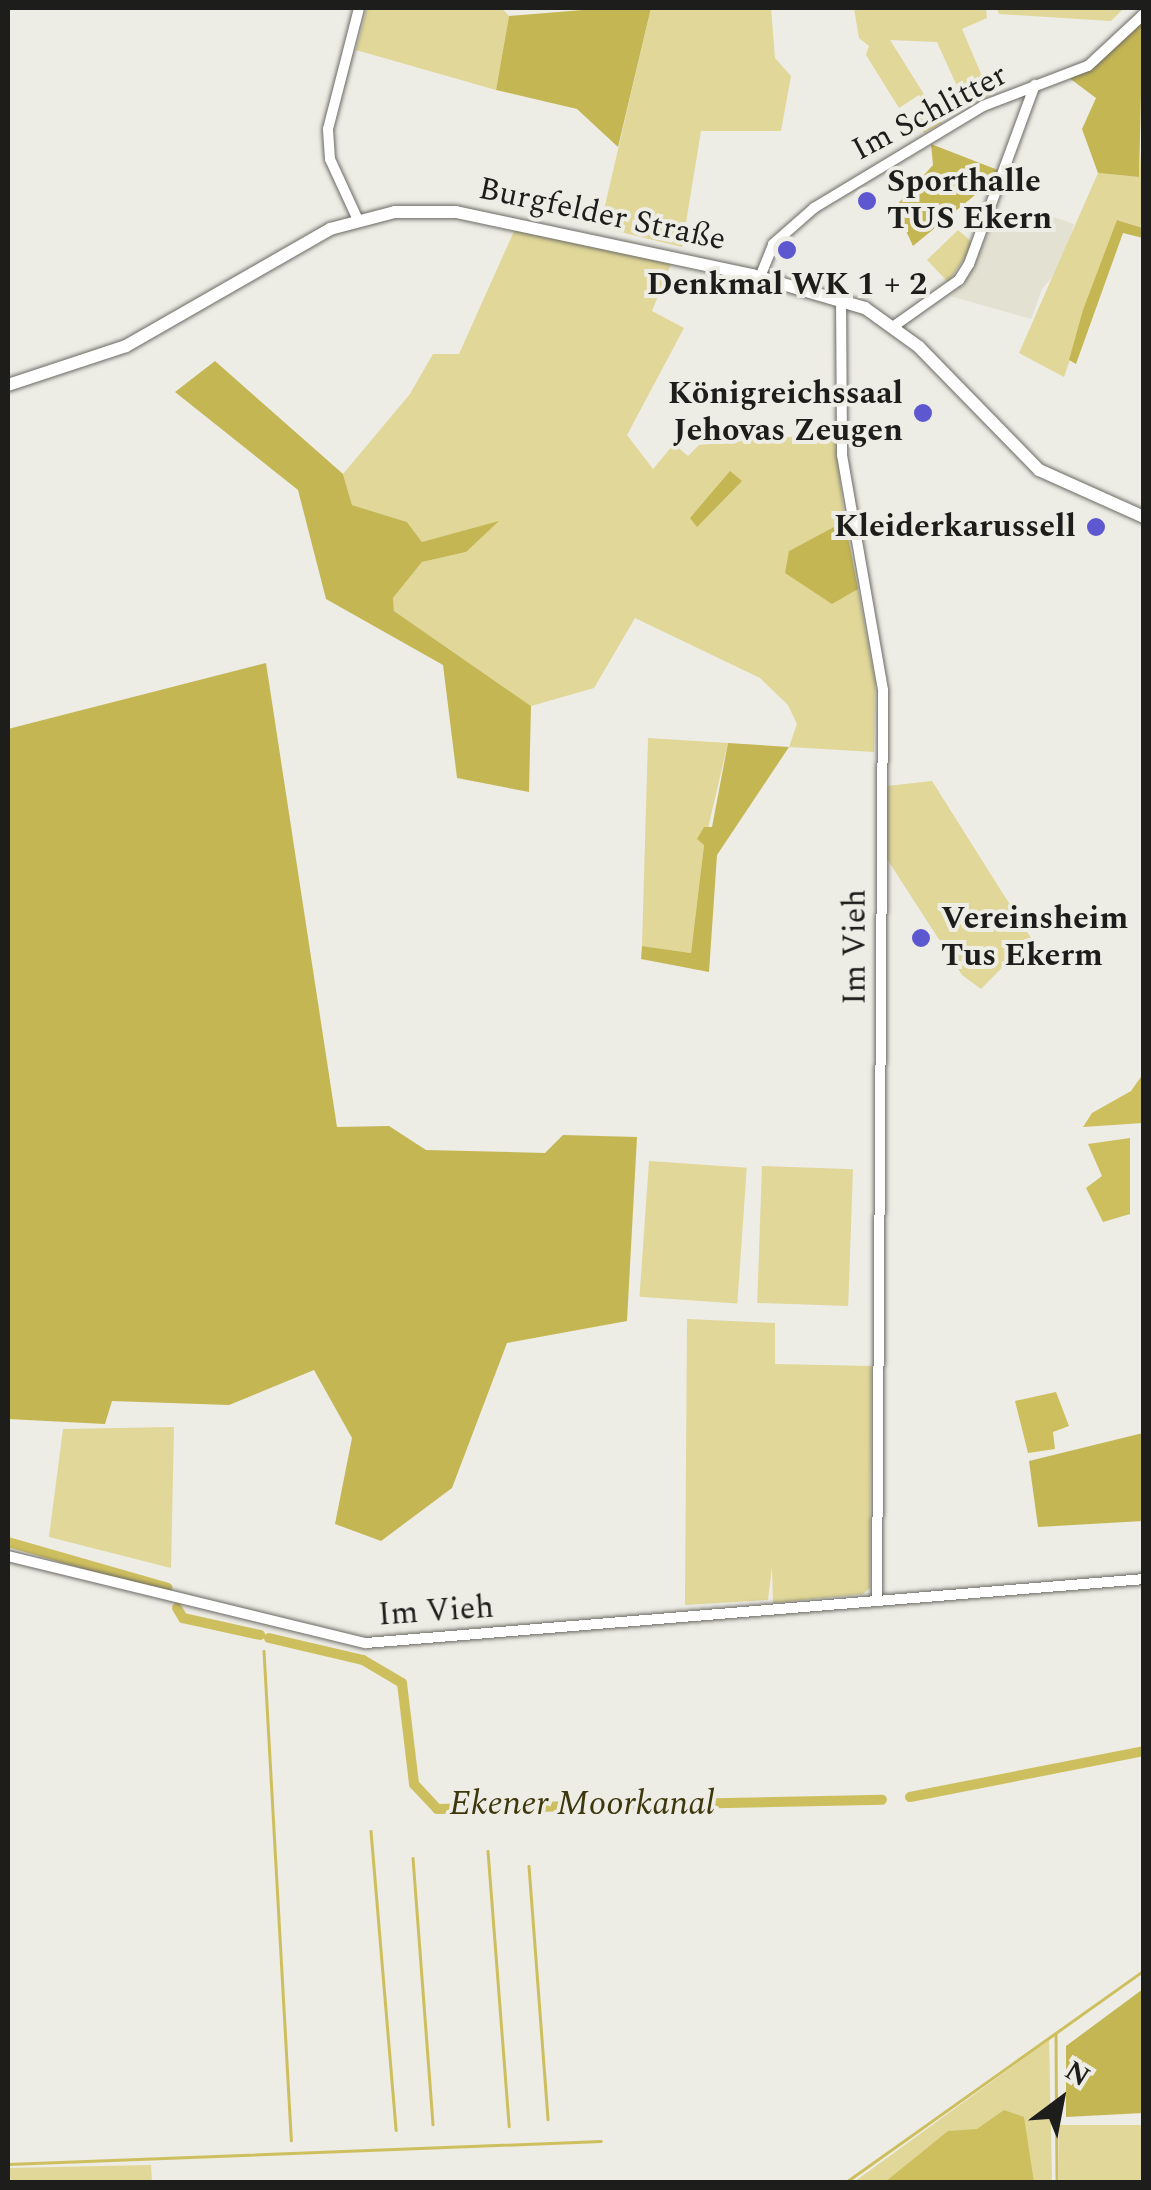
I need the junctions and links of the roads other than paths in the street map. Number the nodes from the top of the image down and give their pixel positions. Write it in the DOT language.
graph roads {
  1 [pos="359,8"];
  2 [pos="1144,14"];
  3 [pos="1035,85"];
  4 [pos="358,220"];
  5 [pos="760,277"];
  6 [pos="841,298"];
  7 [pos="894,326"];
  8 [pos="8,384"];
  9 [pos="1144,516"];
  10 [pos="8,1556"];
  11 [pos="1144,1579"];
  12 [pos="876,1601"];
  1 -- 4 [label="street"];
  2 -- 3 [label="street, Im Schlitter"];
  3 -- 5 [label="street, Im Schlitter"];
  3 -- 7 [label="street"];
  4 -- 5 [label="street, Burgfelder Straße"];
  4 -- 8 [label="street, Burgfelder Straße"];
  5 -- 6 [label="street, Burgfelder Straße"];
  6 -- 7 [label="street, Burgfelder Straße"];
  6 -- 12 [label="street, Im Vieh"];
  7 -- 9 [label="street, Burgfelder Straße"];
  10 -- 12 [label="street, Im Vieh"];
  11 -- 12 [label="street, Im Vieh"];
}
